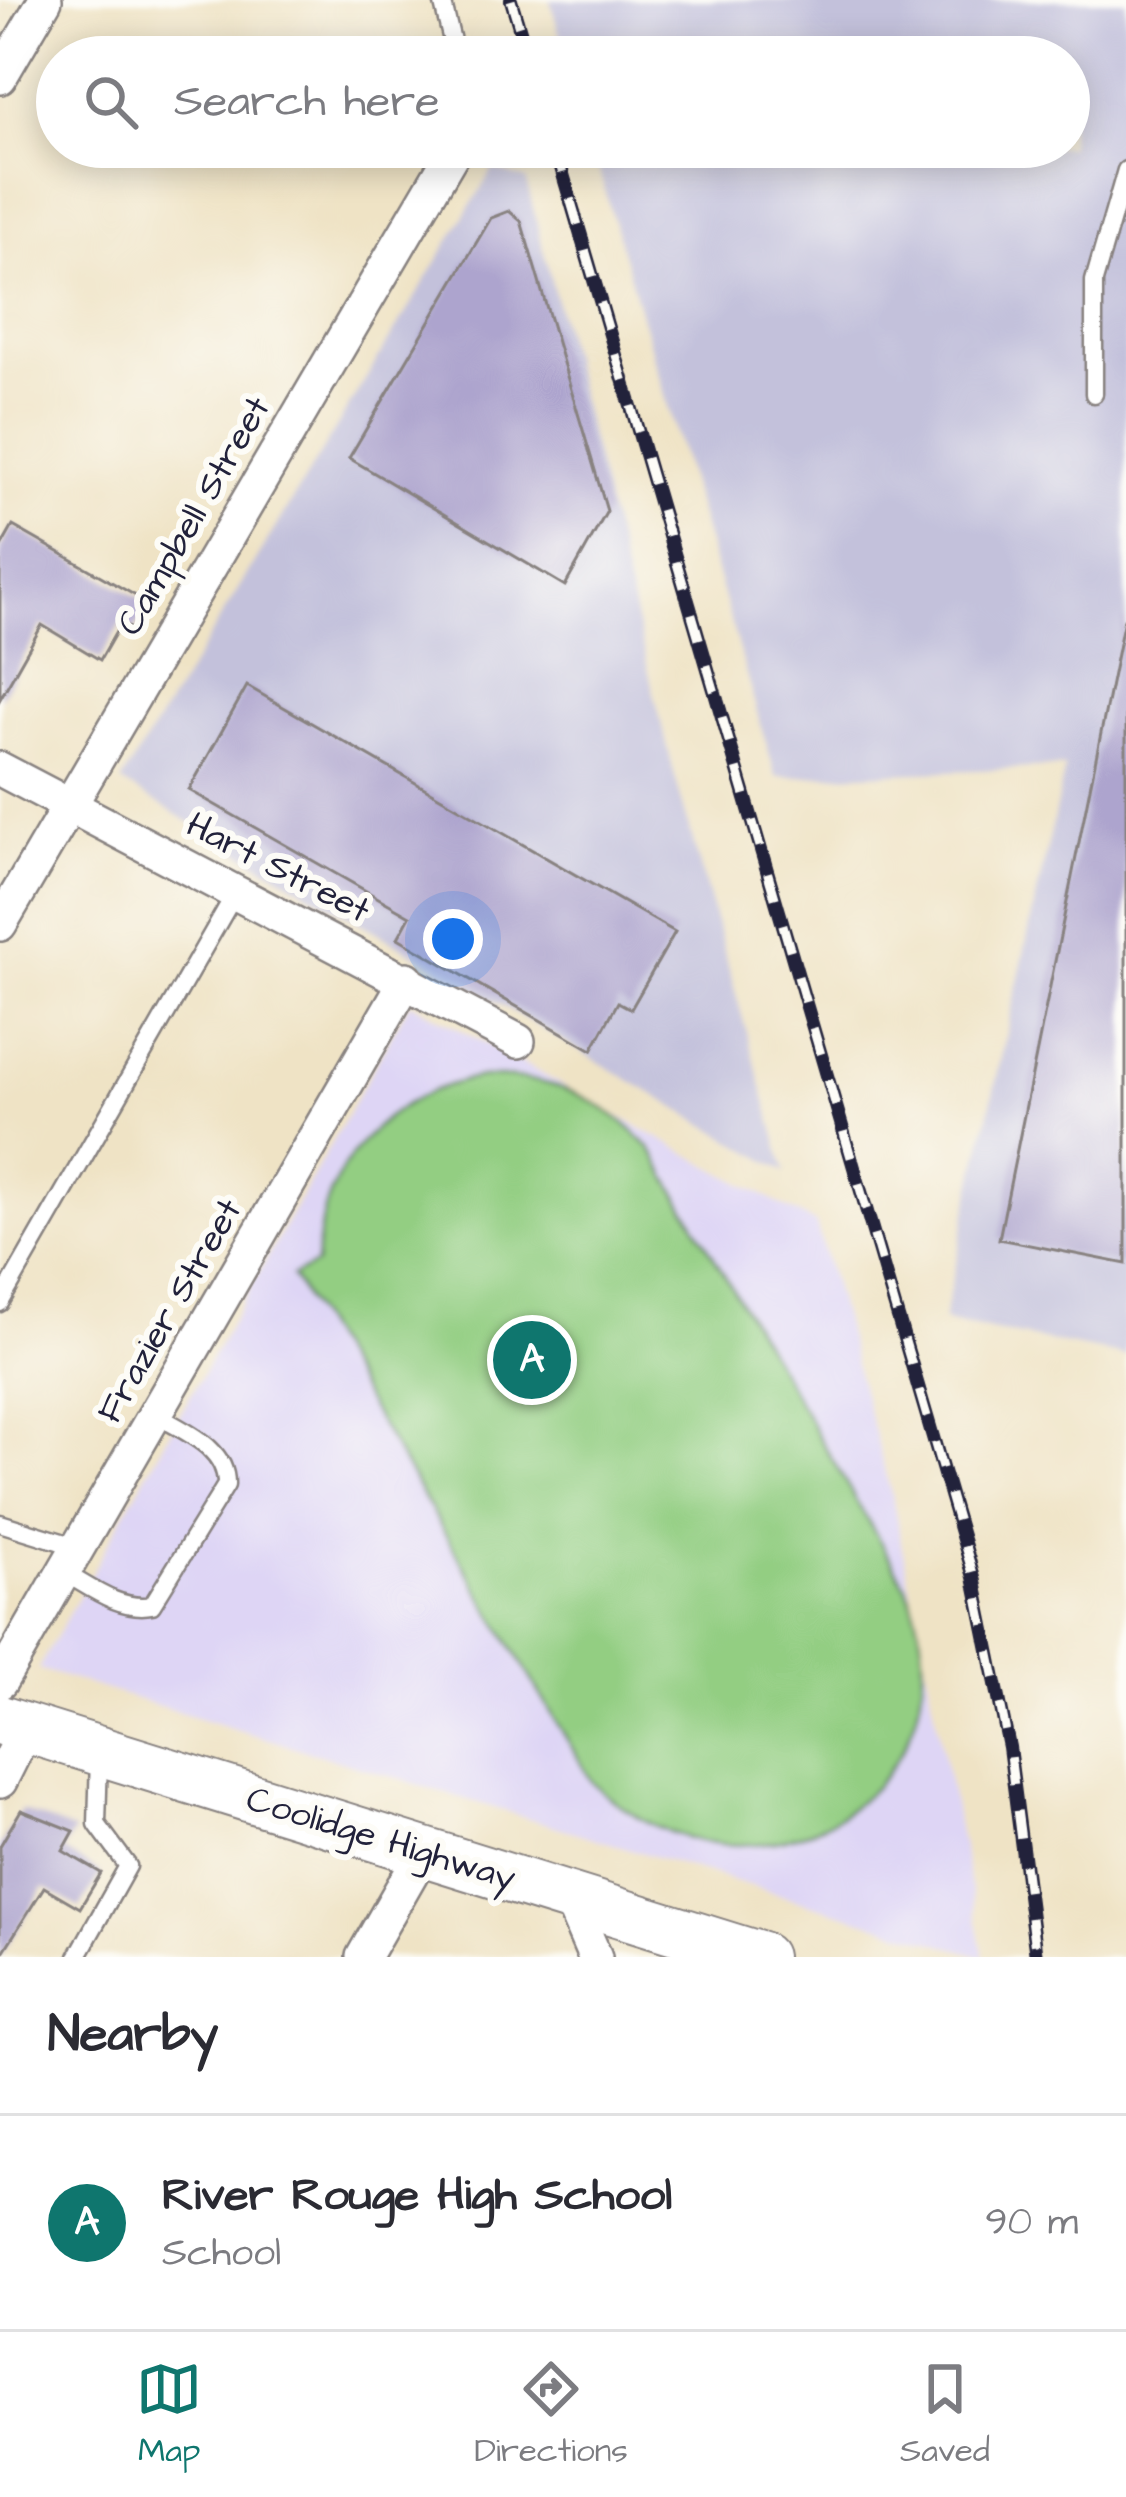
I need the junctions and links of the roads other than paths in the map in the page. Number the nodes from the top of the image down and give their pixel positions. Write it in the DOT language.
graph roads {
  1 [pos="45,0"];
  2 [pos="442,0"];
  3 [pos="451,36"];
  4 [pos="0,77"];
  5 [pos="444,168"];
  6 [pos="1126,170"];
  7 [pos="1094,394"];
  8 [pos="0,769"];
  9 [pos="68,808"];
  10 [pos="236,891"];
  11 [pos="0,924"];
  12 [pos="407,979"];
  13 [pos="518,1041"];
  14 [pos="0,1303"];
  15 [pos="155,1414"];
  16 [pos="0,1522"];
  17 [pos="71,1560"];
  18 [pos="0,1682"];
  19 [pos="13,1724"];
  20 [pos="99,1751"];
  21 [pos="0,1781"];
  22 [pos="423,1852"];
  23 [pos="569,1898"];
  24 [pos="76,1957"];
  25 [pos="363,1957"];
  26 [pos="595,1957"];
  27 [pos="762,1957"];
  1 -- 4 [label="street"];
  2 -- 3 [label="lane"];
  5 -- 9 [label="street, Campbell Street"];
  6 -- 7 [label="lane"];
  8 -- 9 [label="street, Hart Street"];
  9 -- 10 [label="street, Hart Street"];
  9 -- 11 [label="street, Campbell Street"];
  10 -- 12 [label="street, Hart Street"];
  10 -- 14 [label="lane"];
  12 -- 13 [label="street, Hart Street"];
  12 -- 15 [label="street, Frazier Street"];
  15 -- 17 [label="street, Frazier Street"];
  15 -- 17 [label="lane"];
  16 -- 17 [label="lane"];
  17 -- 18 [label="street, Frazier Street"];
  19 -- 20 [label="main road, Coolidge Highway"];
  19 -- 21 [label="street"];
  20 -- 22 [label="main road, Coolidge Highway"];
  20 -- 24 [label="lane"];
  22 -- 23 [label="main road, Coolidge Highway"];
  22 -- 25 [label="street"];
  23 -- 26 [label="street"];
  23 -- 27 [label="main road, Coolidge Highway"];
}
